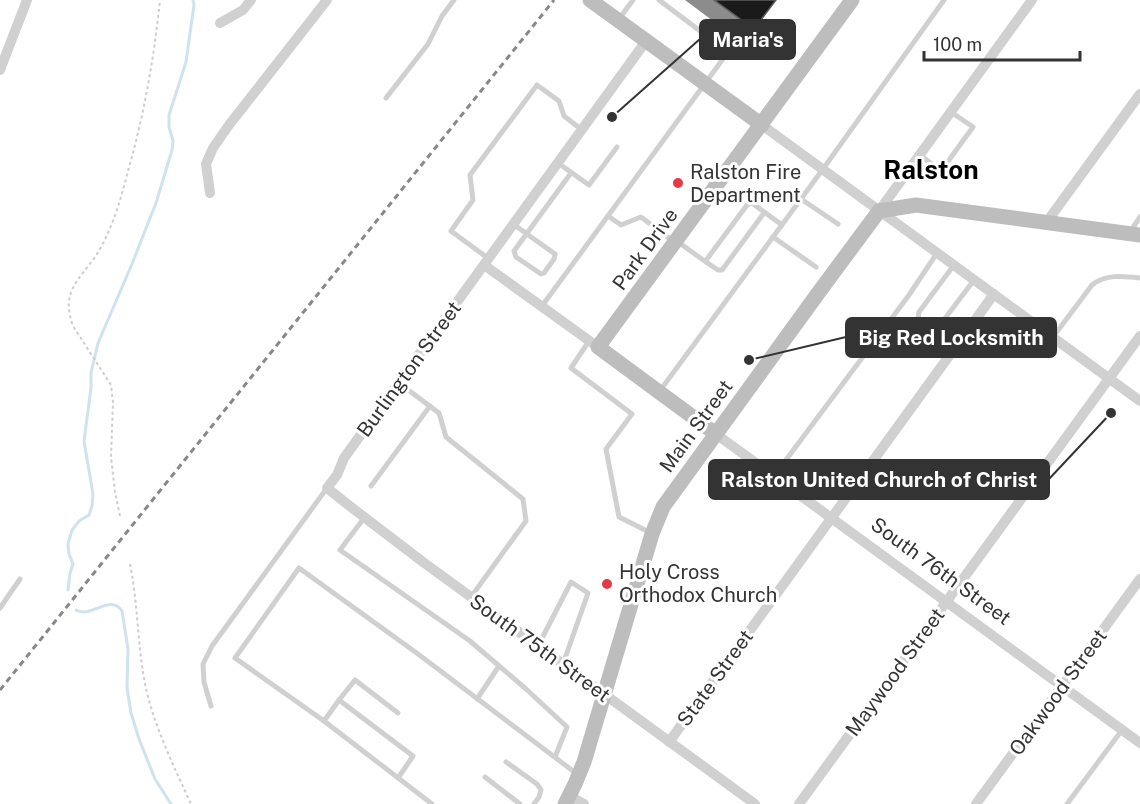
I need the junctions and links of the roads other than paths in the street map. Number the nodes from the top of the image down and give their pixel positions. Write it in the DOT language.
graph roads {
  1 [pos="27,0"];
  2 [pos="251,0"];
  3 [pos="327,0"];
  4 [pos="454,0"];
  5 [pos="590,0"];
  6 [pos="633,0"];
  7 [pos="659,0"];
  8 [pos="852,0"];
  9 [pos="944,0"];
  10 [pos="1032,0"];
  11 [pos="618,21"];
  12 [pos="220,24"];
  13 [pos="646,41"];
  14 [pos="0,70"];
  15 [pos="705,84"];
  16 [pos="1140,94"];
  17 [pos="386,98"];
  18 [pos="951,112"];
  19 [pos="762,125"];
  20 [pos="582,130"];
  21 [pos="617,147"];
  22 [pos="920,155"];
  23 [pos="558,163"];
  24 [pos="823,169"];
  25 [pos="571,173"];
  26 [pos="210,193"];
  27 [pos="801,199"];
  28 [pos="879,212"];
  29 [pos="764,213"];
  30 [pos="608,216"];
  31 [pos="1140,217"];
  32 [pos="1046,223"];
  33 [pos="513,224"];
  34 [pos="838,224"];
  35 [pos="782,225"];
  36 [pos="526,234"];
  37 [pos="1135,235"];
  38 [pos="773,237"];
  39 [pos="676,242"];
  40 [pos="937,253"];
  41 [pos="486,262"];
  42 [pos="706,262"];
  43 [pos="954,265"];
  44 [pos="816,267"];
  45 [pos="1140,278"];
  46 [pos="974,280"];
  47 [pos="994,294"];
  48 [pos="542,306"];
  49 [pos="1140,336"];
  50 [pos="1053,337"];
  51 [pos="593,344"];
  52 [pos="1109,379"];
  53 [pos="399,383"];
  54 [pos="659,392"];
  55 [pos="1140,401"];
  56 [pos="430,406"];
  57 [pos="716,434"];
  58 [pos="774,476"];
  59 [pos="371,486"];
  60 [pos="327,488"];
  61 [pos="831,517"];
  62 [pos="364,518"];
  63 [pos="652,534"];
  64 [pos="20,579"];
  65 [pos="1140,579"];
  66 [pos="471,597"];
  67 [pos="947,602"];
  68 [pos="0,608"];
  69 [pos="538,646"];
  70 [pos="563,664"];
  71 [pos="499,666"];
  72 [pos="1062,686"];
  73 [pos="604,694"];
  74 [pos="477,699"];
  75 [pos="339,700"];
  76 [pos="211,706"];
  77 [pos="398,713"];
  78 [pos="324,721"];
  79 [pos="1122,730"];
  80 [pos="669,741"];
  81 [pos="1140,743"];
  82 [pos="555,757"];
  83 [pos="506,762"];
  84 [pos="579,775"];
  85 [pos="485,777"];
  86 [pos="398,778"];
  87 [pos="567,800"];
  88 [pos="432,804"];
  89 [pos="520,804"];
  90 [pos="534,804"];
  91 [pos="584,804"];
  92 [pos="755,804"];
  93 [pos="799,804"];
  94 [pos="976,804"];
  95 [pos="1067,804"];
  1 -- 14 [label="street"];
  2 -- 12 [label="street"];
  3 -- 26 [label="street"];
  4 -- 17 [label="lane"];
  5 -- 11 [label="main road"];
  6 -- 11 [label="lane"];
  7 -- 15 [label="lane"];
  8 -- 19 [label="main road, Park Drive"];
  9 -- 24 [label="lane"];
  10 -- 18 [label="street, Main Street"];
  11 -- 13 [label="main road"];
  13 -- 15 [label="main road"];
  13 -- 20 [label="street, Burlington Street"];
  15 -- 19 [label="main road"];
  15 -- 30 [label="lane"];
  16 -- 32 [label="street"];
  18 -- 22 [label="street, Main Street"];
  18 -- 22 [label="lane"];
  19 -- 24 [label="street"];
  19 -- 39 [label="main road, Park Drive"];
  20 -- 23 [label="street, Burlington Street"];
  20 -- 41 [label="lane"];
  21 -- 25 [label="lane"];
  22 -- 28 [label="street, Main Street"];
  23 -- 25 [label="lane"];
  23 -- 33 [label="street, Burlington Street"];
  24 -- 27 [label="lane"];
  24 -- 28 [label="street"];
  25 -- 36 [label="lane"];
  27 -- 34 [label="lane"];
  27 -- 35 [label="lane"];
  28 -- 32 [label="main road"];
  28 -- 40 [label="street"];
  28 -- 57 [label="main road, Main Street"];
  29 -- 35 [label="lane"];
  29 -- 42 [label="lane"];
  29 -- 42 [label="lane"];
  30 -- 39 [label="lane"];
  30 -- 48 [label="lane"];
  31 -- 37 [label="lane"];
  32 -- 37 [label="main road"];
  33 -- 36 [label="lane"];
  33 -- 41 [label="street, Burlington Street"];
  35 -- 38 [label="lane"];
  36 -- 36 [label="lane"];
  38 -- 44 [label="lane"];
  38 -- 54 [label="lane"];
  39 -- 42 [label="lane"];
  39 -- 51 [label="main road, Park Drive"];
  40 -- 43 [label="street"];
  40 -- 58 [label="lane"];
  41 -- 48 [label="street, South 76th Street"];
  41 -- 53 [label="street, Burlington Street"];
  43 -- 46 [label="street"];
  43 -- 46 [label="lane"];
  45 -- 50 [label="lane"];
  46 -- 47 [label="street"];
  47 -- 50 [label="street"];
  47 -- 61 [label="street, State Street"];
  48 -- 51 [label="street, South 76th Street"];
  49 -- 52 [label="street, Maywood Street"];
  50 -- 52 [label="street"];
  51 -- 54 [label="main road, South 76th Street"];
  51 -- 63 [label="lane"];
  52 -- 55 [label="street"];
  52 -- 67 [label="street, Maywood Street"];
  53 -- 56 [label="lane"];
  53 -- 60 [label="street, Burlington Street"];
  54 -- 57 [label="main road, South 76th Street"];
  56 -- 59 [label="lane"];
  56 -- 66 [label="lane"];
  57 -- 58 [label="street, South 76th Street"];
  57 -- 63 [label="main road, Main Street"];
  58 -- 61 [label="street, South 76th Street"];
  60 -- 62 [label="street, South 75th Street"];
  60 -- 76 [label="lane, Burlington Street"];
  61 -- 67 [label="street, South 76th Street"];
  61 -- 80 [label="street, State Street"];
  62 -- 66 [label="street, South 75th Street"];
  62 -- 71 [label="lane"];
  63 -- 73 [label="main road, Main Street"];
  64 -- 68 [label="lane"];
  65 -- 72 [label="street, Oakwood Street"];
  66 -- 69 [label="street, South 75th Street"];
  67 -- 72 [label="street, South 76th Street"];
  67 -- 93 [label="street, Maywood Street"];
  69 -- 70 [label="street, South 75th Street"];
  69 -- 70 [label="lane"];
  70 -- 73 [label="street, South 75th Street"];
  71 -- 74 [label="lane"];
  71 -- 82 [label="lane"];
  72 -- 79 [label="street, South 76th Street"];
  72 -- 94 [label="street, Oakwood Street"];
  73 -- 80 [label="street, South 75th Street"];
  73 -- 84 [label="main road, Main Street"];
  74 -- 78 [label="lane"];
  74 -- 82 [label="lane"];
  75 -- 77 [label="lane"];
  75 -- 78 [label="lane"];
  75 -- 86 [label="lane"];
  78 -- 86 [label="lane"];
  79 -- 81 [label="street, South 76th Street"];
  79 -- 95 [label="lane"];
  80 -- 92 [label="street, South 75th Street"];
  82 -- 84 [label="lane"];
  83 -- 90 [label="lane"];
  84 -- 87 [label="main road, Main Street"];
  85 -- 89 [label="lane"];
  86 -- 88 [label="lane"];
  87 -- 91 [label="street"];
}
